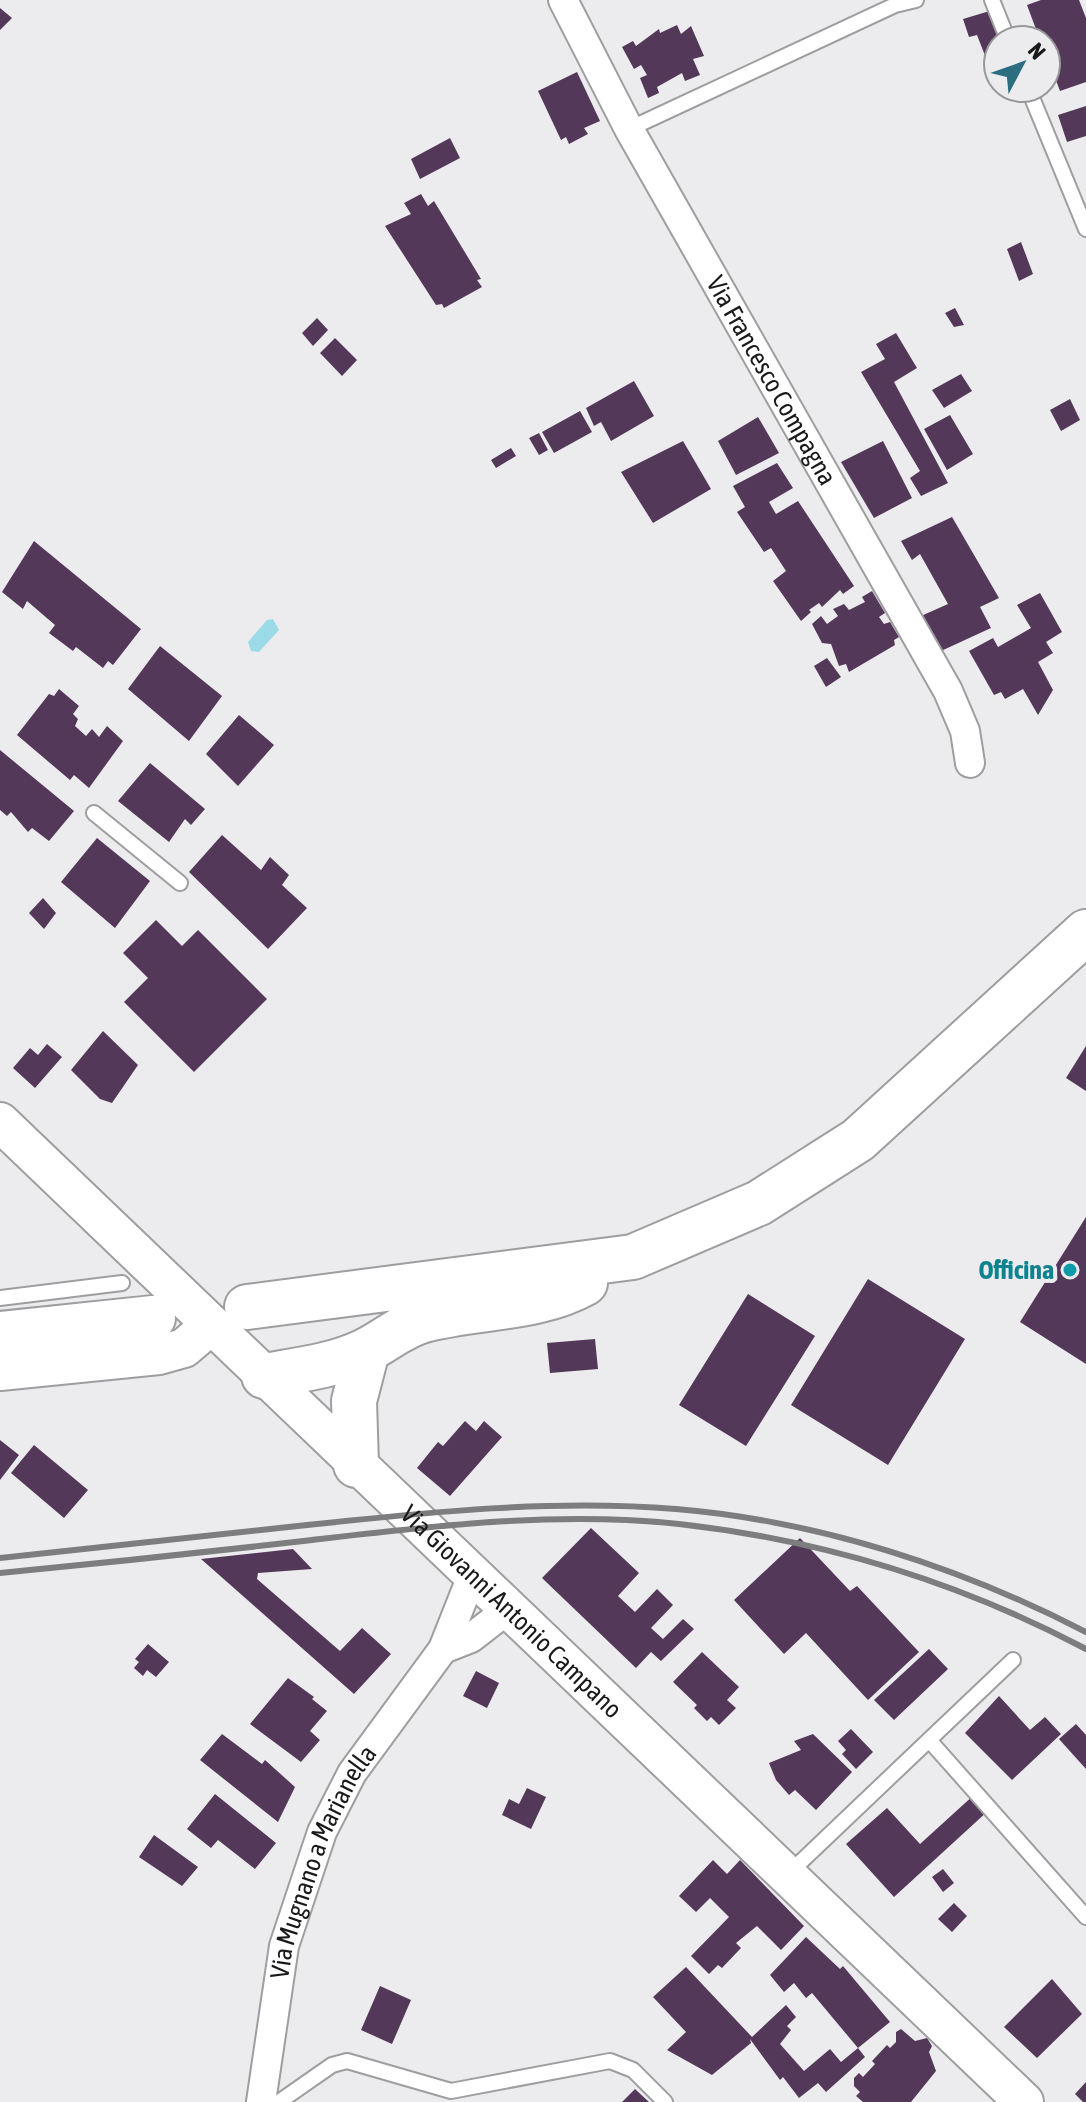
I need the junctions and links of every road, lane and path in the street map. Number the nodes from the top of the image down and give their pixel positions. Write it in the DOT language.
graph roads {
  1 [pos="563,0"];
  2 [pos="916,0"];
  3 [pos="992,0"];
  4 [pos="1002,24"];
  5 [pos="1035,104"];
  6 [pos="629,129"];
  7 [pos="1086,229"];
  8 [pos="970,763"];
  9 [pos="94,813"];
  10 [pos="180,883"];
  11 [pos="1086,932"];
  12 [pos="0,1122"];
  13 [pos="0,1153"];
  14 [pos="40,1160"];
  15 [pos="633,1257"];
  16 [pos="122,1283"];
  17 [pos="0,1298"];
  18 [pos="229,1316"];
  19 [pos="0,1334"];
  20 [pos="156,1336"];
  21 [pos="367,1351"];
  22 [pos="0,1371"];
  23 [pos="264,1376"];
  24 [pos="356,1465"];
  25 [pos="472,1576"];
  26 [pos="507,1610"];
  27 [pos="443,1649"];
  28 [pos="1013,1660"];
  29 [pos="929,1740"];
  30 [pos="786,1875"];
  31 [pos="1086,1917"];
  32 [pos="261,2102"];
  33 [pos="279,2102"];
  34 [pos="665,2102"];
  35 [pos="1024,2102"];
  1 -- 6 [label="street, Via Francesco Compagna"];
  2 -- 6 [label="lane"];
  3 -- 4 [label="lane"];
  5 -- 7 [label="lane"];
  6 -- 8 [label="street, Via Francesco Compagna"];
  9 -- 10 [label="lane"];
  11 -- 15 [label="highway"];
  12 -- 14 [label="main road, Via Giovanni Antonio Campano"];
  13 -- 14 [label="main road"];
  14 -- 18 [label="main road, Via Giovanni Antonio Campano"];
  15 -- 18 [label="highway"];
  15 -- 21 [label="highway"];
  16 -- 17 [label="lane"];
  18 -- 20 [label="main road"];
  18 -- 23 [label="main road, Via Giovanni Antonio Campano"];
  19 -- 20 [label="highway"];
  20 -- 22 [label="main road"];
  20 -- 23 [label="main road"];
  21 -- 23 [label="highway"];
  21 -- 24 [label="highway"];
  23 -- 24 [label="main road, Via Giovanni Antonio Campano"];
  24 -- 25 [label="main road, Via Giovanni Antonio Campano"];
  25 -- 26 [label="main road, Via Giovanni Antonio Campano"];
  25 -- 27 [label="street, Via Mugnano a Marianella"];
  26 -- 27 [label="street, Via Mugnano a Marianella"];
  26 -- 30 [label="main road, Via Giovanni Antonio Campano"];
  27 -- 32 [label="street, Via Mugnano a Marianella"];
  28 -- 29 [label="lane"];
  29 -- 30 [label="lane"];
  29 -- 31 [label="lane"];
  30 -- 35 [label="main road, Via Giovanni Antonio Campano"];
  33 -- 34 [label="lane"];
}
